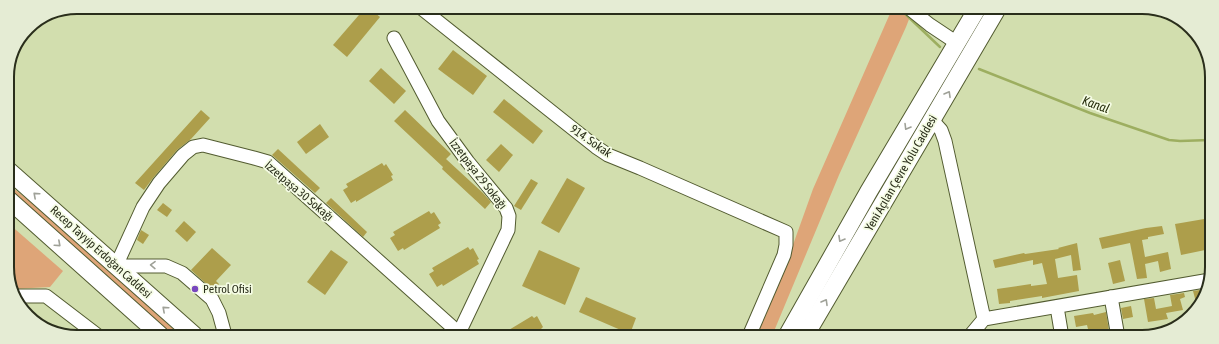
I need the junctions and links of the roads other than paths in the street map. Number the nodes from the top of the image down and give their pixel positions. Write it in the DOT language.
graph roads {
  1 [pos="429,14"];
  2 [pos="916,14"];
  3 [pos="974,14"];
  4 [pos="994,14"];
  5 [pos="394,38"];
  6 [pos="957,43"];
  7 [pos="932,120"];
  8 [pos="14,175"];
  9 [pos="14,204"];
  10 [pos="116,266"];
  11 [pos="1203,281"];
  12 [pos="22,296"];
  13 [pos="1111,297"];
  14 [pos="1057,307"];
  15 [pos="984,319"];
  16 [pos="90,330"];
  17 [pos="154,330"];
  18 [pos="188,330"];
  19 [pos="224,330"];
  20 [pos="454,330"];
  21 [pos="460,330"];
  22 [pos="752,330"];
  23 [pos="790,330"];
  24 [pos="810,330"];
  25 [pos="974,330"];
  26 [pos="1061,330"];
  27 [pos="1117,330"];
  1 -- 22 [label="street, 914. Sokak"];
  2 -- 6 [label="street"];
  3 -- 6 [label="main road, Yeni Açılan Çevre Yolu Caddesi"];
  7 -- 4 [label="main road, Yeni Açılan Çevre Yolu Caddesi, one-way"];
  5 -- 21 [label="street, İzzetpaşa 29 Sokağı"];
  6 -- 23 [label="main road, Yeni Açılan Çevre Yolu Caddesi, one-way"];
  7 -- 15 [label="street"];
  24 -- 7 [label="main road, Yeni Açılan Çevre Yolu Caddesi, one-way"];
  10 -- 8 [label="main road, Recep Tayyip Erdoğan Caddesi, one-way"];
  9 -- 17 [label="main road, Recep Tayyip Erdoğan Caddesi, one-way"];
  18 -- 10 [label="main road, Recep Tayyip Erdoğan Caddesi, one-way"];
  19 -- 10 [label="street, one-way"];
  10 -- 20 [label="street, İzzetpaşa 30 Sokağı"];
  11 -- 13 [label="street"];
  12 -- 16 [label="street"];
  13 -- 14 [label="street"];
  13 -- 27 [label="street"];
  14 -- 15 [label="street"];
  14 -- 26 [label="street"];
  15 -- 25 [label="street"];
}
